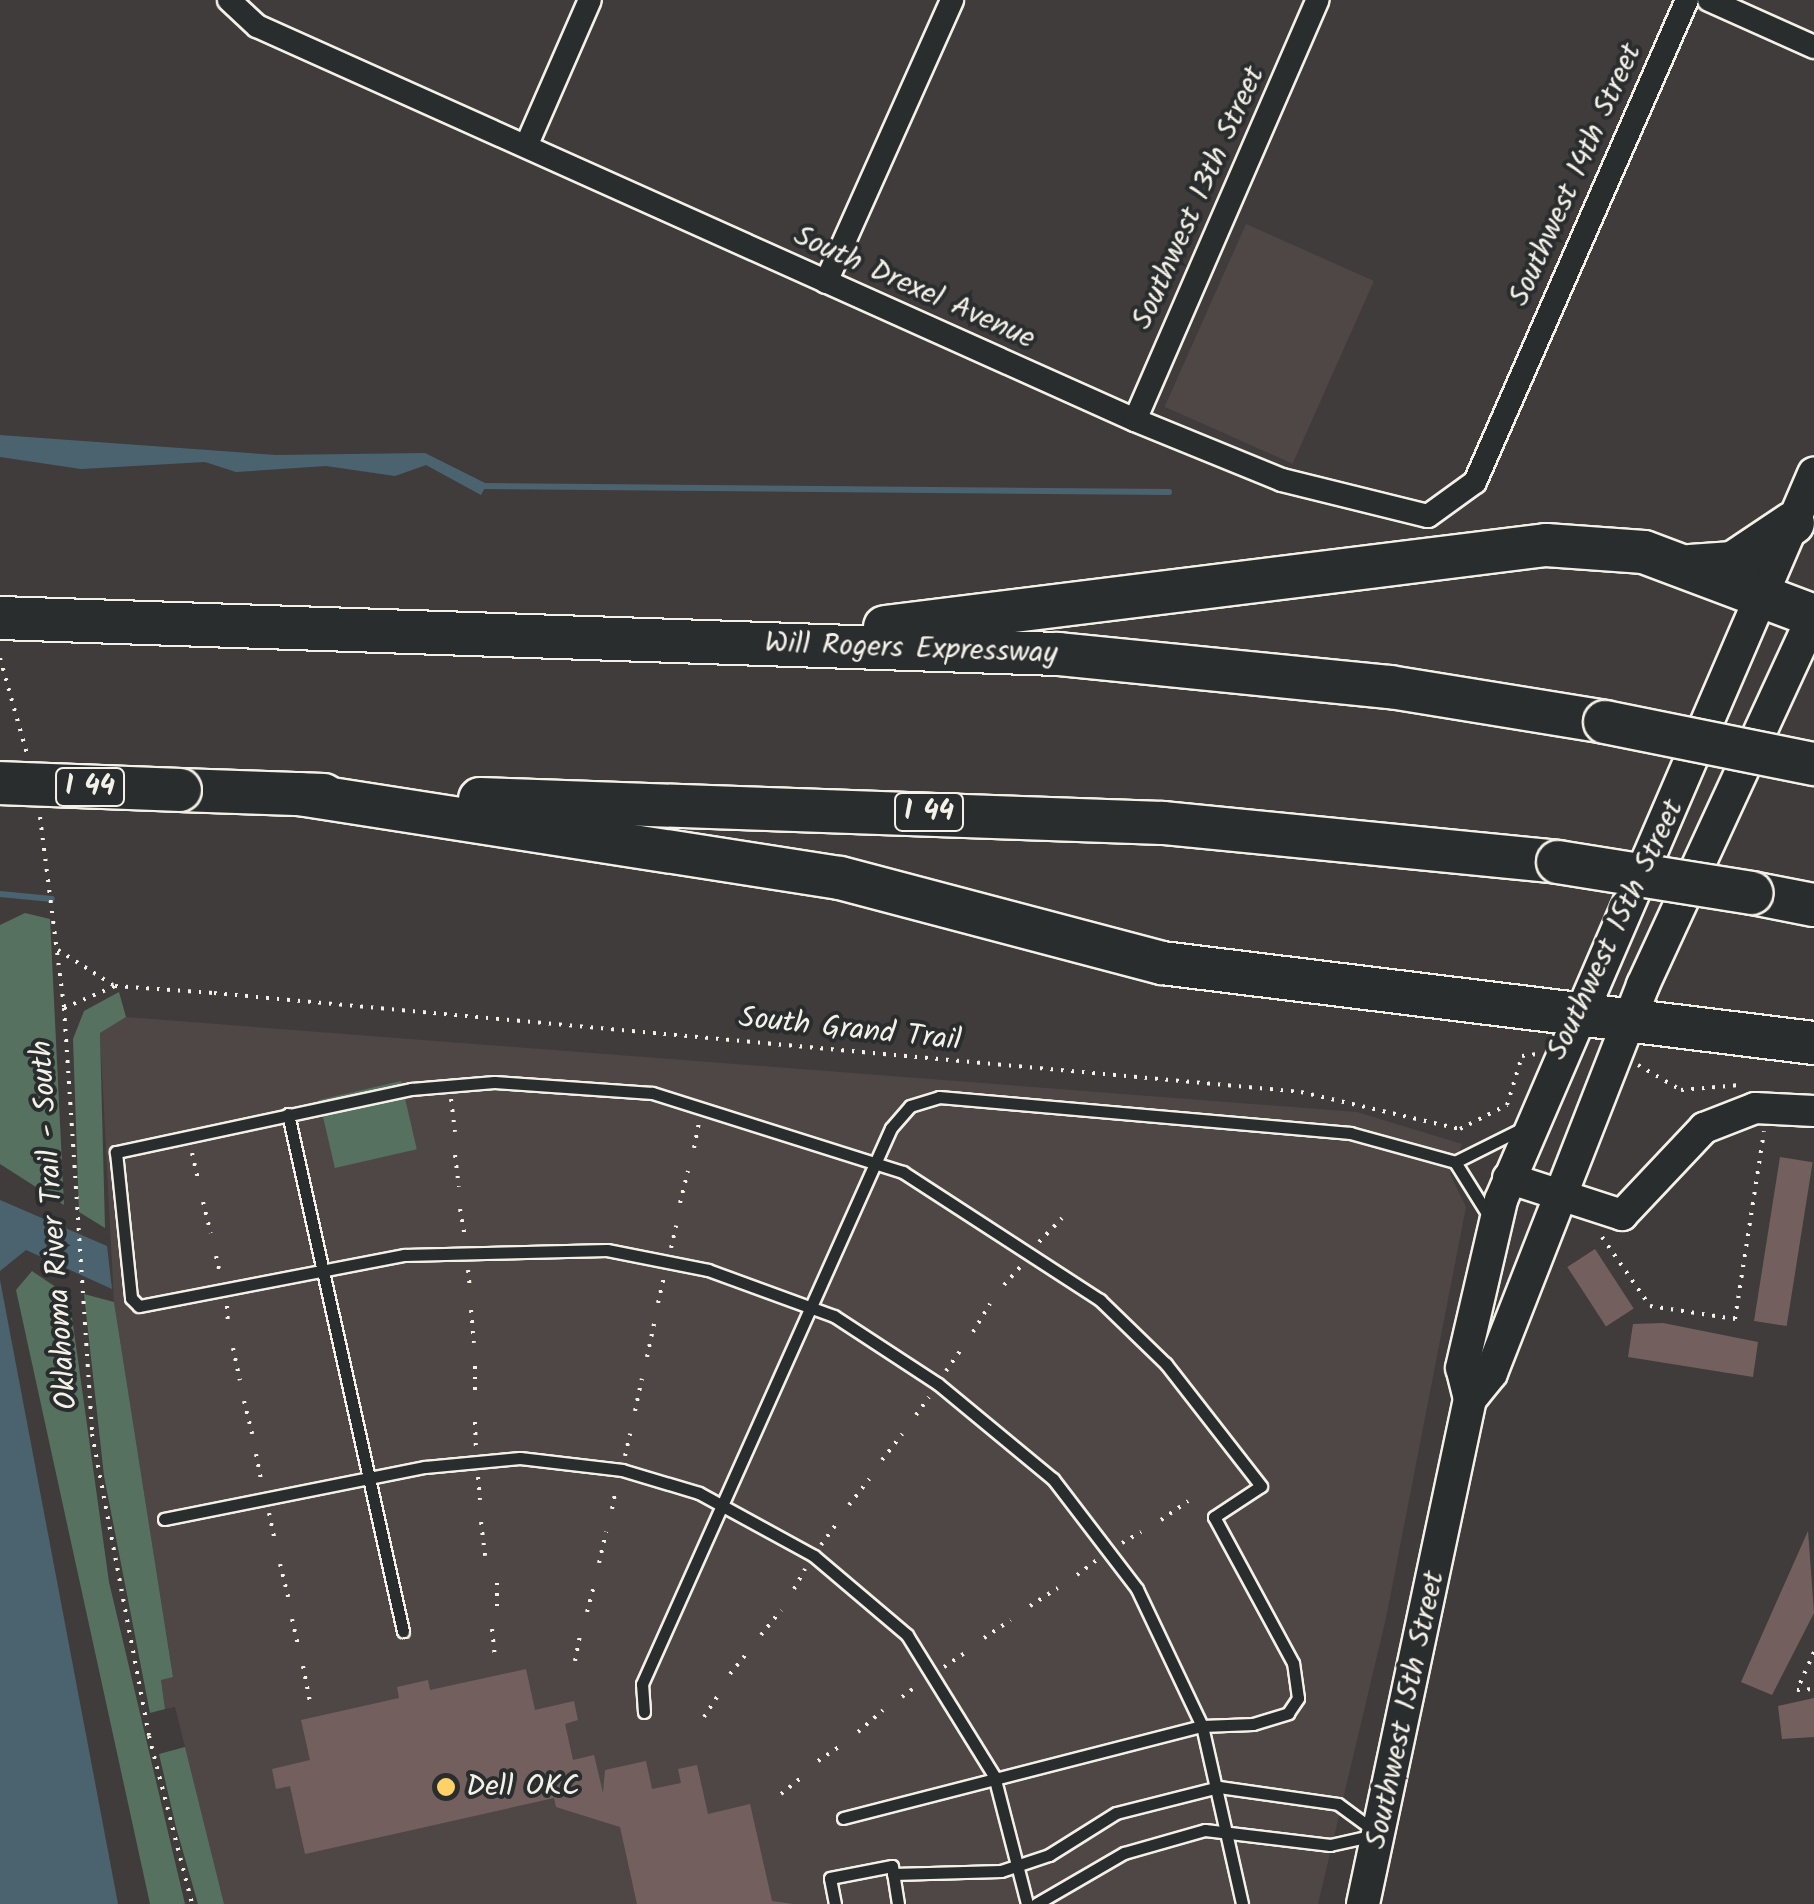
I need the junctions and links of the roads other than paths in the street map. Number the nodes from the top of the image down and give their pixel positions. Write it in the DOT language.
graph roads {
  1 [pos="590,0"];
  2 [pos="952,0"];
  3 [pos="1318,0"];
  4 [pos="1688,0"];
  5 [pos="1709,0"];
  6 [pos="229,4"];
  7 [pos="1814,47"];
  8 [pos="527,144"];
  9 [pos="826,282"];
  10 [pos="1518,374"];
  11 [pos="1134,420"];
  12 [pos="1814,474"];
  13 [pos="1793,523"];
  14 [pos="1689,566"];
  15 [pos="1764,595"];
  16 [pos="1814,616"];
  17 [pos="0,618"];
  18 [pos="780,644"];
  19 [pos="1814,764"];
  20 [pos="14,771"];
  21 [pos="299,794"];
  22 [pos="1814,905"];
  23 [pos="1578,1015"];
  24 [pos="1632,1043"];
  25 [pos="1814,1043"];
  26 [pos="1814,1112"];
  27 [pos="288,1114"];
  28 [pos="1528,1123"];
  29 [pos="876,1160"];
  30 [pos="1455,1162"];
  31 [pos="1508,1178"];
  32 [pos="1556,1198"];
  33 [pos="1494,1224"];
  34 [pos="323,1272"];
  35 [pos="810,1308"];
  36 [pos="1470,1399"];
  37 [pos="369,1478"];
  38 [pos="722,1504"];
  39 [pos="164,1519"];
  40 [pos="404,1631"];
  41 [pos="644,1712"];
  42 [pos="1202,1726"];
  43 [pos="994,1776"];
  44 [pos="1219,1787"];
  45 [pos="843,1818"];
  46 [pos="1230,1831"];
  47 [pos="1380,1834"];
  48 [pos="1019,1865"];
  49 [pos="893,1874"];
  50 [pos="835,1904"];
  51 [pos="898,1904"];
  52 [pos="1027,1904"];
  53 [pos="1036,1904"];
  54 [pos="1242,1904"];
  55 [pos="1364,1904"];
  1 -- 8 [label="street"];
  2 -- 9 [label="street"];
  3 -- 11 [label="street, Southwest 13th Street"];
  4 -- 10 [label="street, Southwest 14th Street"];
  5 -- 7 [label="street"];
  6 -- 8 [label="street, South Drexel Avenue"];
  8 -- 9 [label="street, South Drexel Avenue"];
  9 -- 11 [label="street, South Drexel Avenue"];
  10 -- 11 [label="street, South Drexel Avenue"];
  12 -- 13 [label="main road, Southwest 15th Street"];
  13 -- 14 [label="highway"];
  13 -- 15 [label="main road, Southwest 15th Street"];
  14 -- 15 [label="highway"];
  14 -- 18 [label="highway"];
  15 -- 16 [label="highway"];
  15 -- 23 [label="main road, Southwest 15th Street"];
  16 -- 24 [label="main road, Southwest 15th Street"];
  17 -- 18 [label="highway, Will Rogers Expressway"];
  18 -- 19 [label="highway, Will Rogers Expressway, bridge"];
  20 -- 21 [label="highway, I 44, bridge"];
  21 -- 22 [label="highway, I 44, bridge"];
  21 -- 23 [label="highway"];
  23 -- 24 [label="highway"];
  23 -- 28 [label="main road, Southwest 15th Street"];
  24 -- 25 [label="highway"];
  24 -- 32 [label="main road, Southwest 15th Street"];
  26 -- 32 [label="street"];
  27 -- 29 [label="lane"];
  27 -- 34 [label="lane"];
  27 -- 34 [label="lane"];
  28 -- 30 [label="lane"];
  28 -- 31 [label="main road, Southwest 15th Street"];
  29 -- 30 [label="lane"];
  29 -- 35 [label="lane"];
  29 -- 42 [label="lane"];
  30 -- 33 [label="lane"];
  31 -- 32 [label="street"];
  31 -- 33 [label="main road, Southwest 15th Street"];
  32 -- 36 [label="main road, Southwest 15th Street"];
  33 -- 36 [label="main road, Southwest 15th Street"];
  34 -- 35 [label="lane"];
  34 -- 37 [label="lane"];
  35 -- 38 [label="lane"];
  35 -- 42 [label="lane"];
  36 -- 47 [label="main road, Southwest 15th Street"];
  37 -- 38 [label="lane"];
  37 -- 39 [label="lane"];
  37 -- 40 [label="lane"];
  38 -- 41 [label="lane"];
  38 -- 43 [label="lane"];
  42 -- 43 [label="lane"];
  42 -- 44 [label="lane"];
  43 -- 45 [label="lane"];
  43 -- 48 [label="lane"];
  44 -- 46 [label="lane"];
  44 -- 47 [label="lane"];
  44 -- 48 [label="lane"];
  46 -- 47 [label="lane"];
  46 -- 53 [label="lane"];
  46 -- 54 [label="lane"];
  47 -- 55 [label="main road, Southwest 15th Street"];
  48 -- 49 [label="lane"];
  48 -- 52 [label="lane"];
  49 -- 50 [label="lane"];
  49 -- 51 [label="lane"];
}
